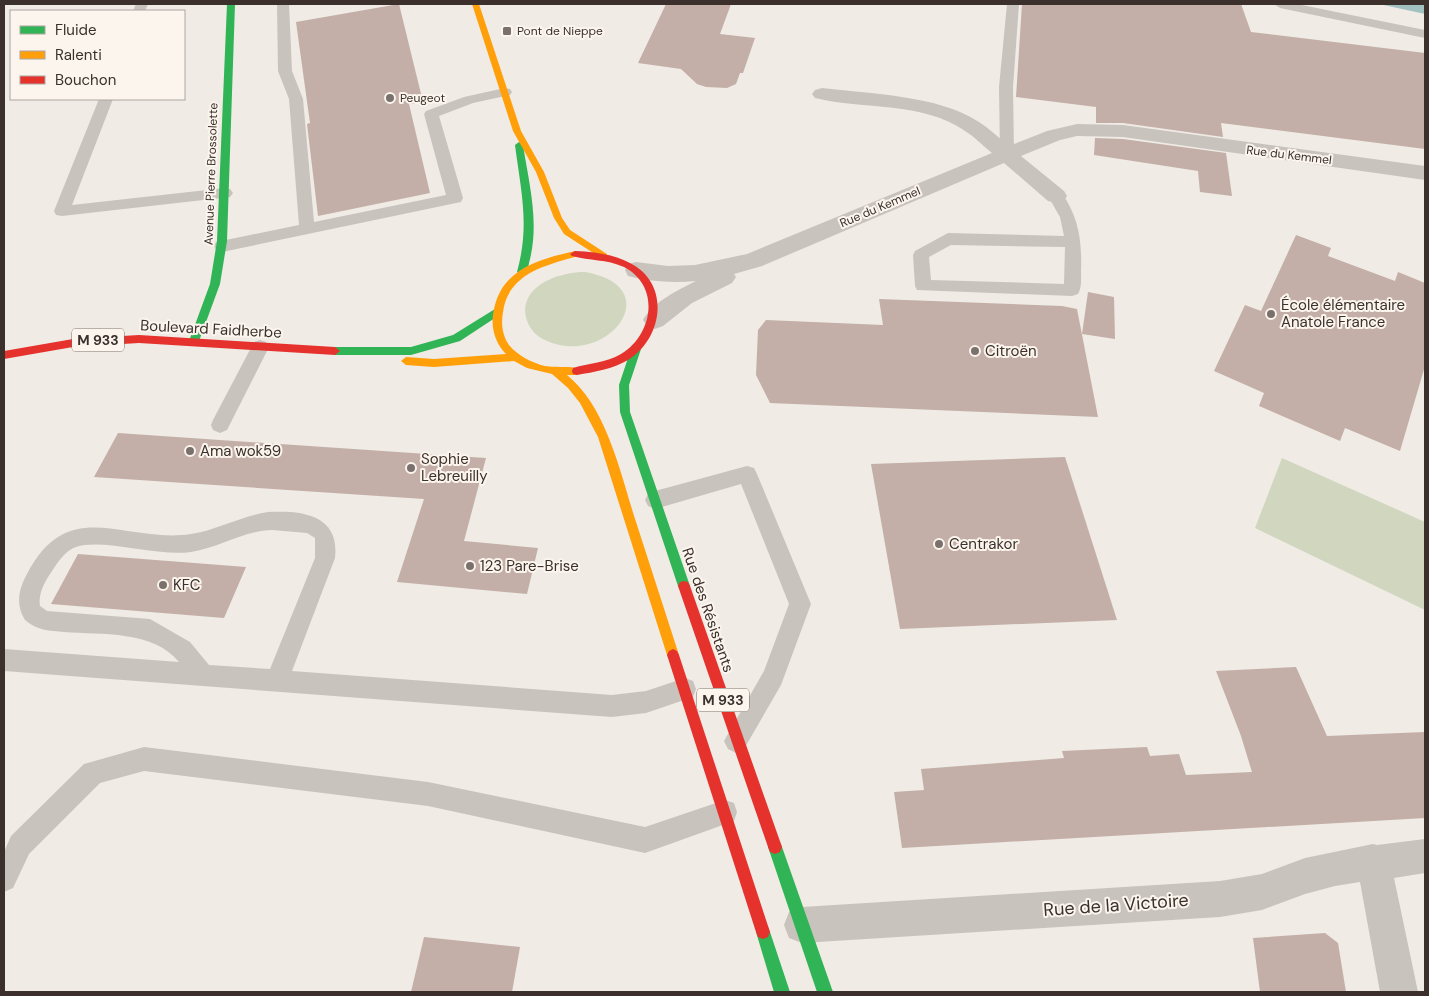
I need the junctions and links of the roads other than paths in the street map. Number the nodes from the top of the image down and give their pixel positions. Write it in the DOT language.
graph roads {
  1 [pos="231,4"];
  2 [pos="283,4"];
  3 [pos="475,4"];
  4 [pos="1013,4"];
  5 [pos="1280,4"];
  6 [pos="1425,34"];
  7 [pos="505,92"];
  8 [pos="822,94"];
  9 [pos="106,100"];
  10 [pos="517,132"];
  11 [pos="1153,134"];
  12 [pos="1007,154"];
  13 [pos="1425,160"];
  14 [pos="1425,173"];
  15 [pos="225,194"];
  16 [pos="1056,196"];
  17 [pos="307,228"];
  18 [pos="1072,242"];
  19 [pos="222,246"];
  20 [pos="604,256"];
  21 [pos="754,260"];
  22 [pos="636,270"];
  23 [pos="522,272"];
  24 [pos="495,313"];
  25 [pos="655,320"];
  26 [pos="194,341"];
  27 [pos="260,346"];
  28 [pos="636,349"];
  29 [pos="358,352"];
  30 [pos="4,356"];
  31 [pos="517,357"];
  32 [pos="554,371"];
  33 [pos="220,425"];
  34 [pos="654,500"];
  35 [pos="4,660"];
  36 [pos="203,675"];
  37 [pos="278,681"];
  38 [pos="685,689"];
  39 [pos="736,740"];
  40 [pos="725,812"];
  41 [pos="1425,856"];
  42 [pos="1373,861"];
  43 [pos="4,879"];
  44 [pos="802,925"];
  45 [pos="782,992"];
  46 [pos="825,992"];
  47 [pos="1399,992"];
  1 -- 15 [label="main road, Avenue Pierre Brossolette"];
  2 -- 17 [label="lane"];
  3 -- 7 [label="main road"];
  4 -- 12 [label="lane"];
  5 -- 6 [label="lane"];
  7 -- 10 [label="main road"];
  7 -- 17 [label="lane"];
  8 -- 12 [label="street"];
  9 -- 15 [label="lane"];
  10 -- 20 [label="main road"];
  10 -- 23 [label="main road"];
  11 -- 12 [label="street, Rue du Kemmel"];
  11 -- 13 [label="street, Rue du Kemmel"];
  11 -- 14 [label="street, Rue du Kemmel"];
  12 -- 16 [label="street"];
  12 -- 21 [label="street, Rue du Kemmel"];
  15 -- 19 [label="main road, Avenue Pierre Brossolette"];
  16 -- 18 [label="lane"];
  17 -- 19 [label="lane"];
  18 -- 18 [label="lane"];
  19 -- 26 [label="main road, Avenue Pierre Brossolette"];
  20 -- 22 [label="main road"];
  20 -- 23 [label="main road"];
  21 -- 22 [label="street, Rue du Kemmel"];
  21 -- 25 [label="street, Rue du Kemmel"];
  22 -- 25 [label="main road"];
  23 -- 24 [label="main road"];
  24 -- 29 [label="main road, Boulevard Faidherbe / M 933"];
  24 -- 31 [label="main road"];
  25 -- 28 [label="main road"];
  26 -- 27 [label="main road, Boulevard Faidherbe / M 933"];
  26 -- 30 [label="main road, Boulevard Faidherbe / M 933"];
  27 -- 29 [label="main road, Boulevard Faidherbe / M 933"];
  27 -- 33 [label="lane"];
  28 -- 32 [label="main road"];
  28 -- 34 [label="main road, Rue des Résistants / M 933"];
  29 -- 31 [label="main road, Boulevard Faidherbe / M 933"];
  31 -- 32 [label="main road"];
  32 -- 38 [label="main road"];
  34 -- 39 [label="main road, Rue des Résistants / M 933"];
  34 -- 39 [label="lane"];
  35 -- 36 [label="lane"];
  36 -- 37 [label="lane"];
  36 -- 37 [label="lane"];
  37 -- 38 [label="lane"];
  38 -- 40 [label="main road"];
  39 -- 44 [label="main road, Rue des Résistants / M 933"];
  40 -- 43 [label="lane"];
  40 -- 45 [label="main road"];
  41 -- 42 [label="street, Rue de la Victoire"];
  42 -- 44 [label="street, Rue de la Victoire"];
  42 -- 47 [label="street"];
  44 -- 46 [label="main road, Rue des Résistants / M 933"];
}
